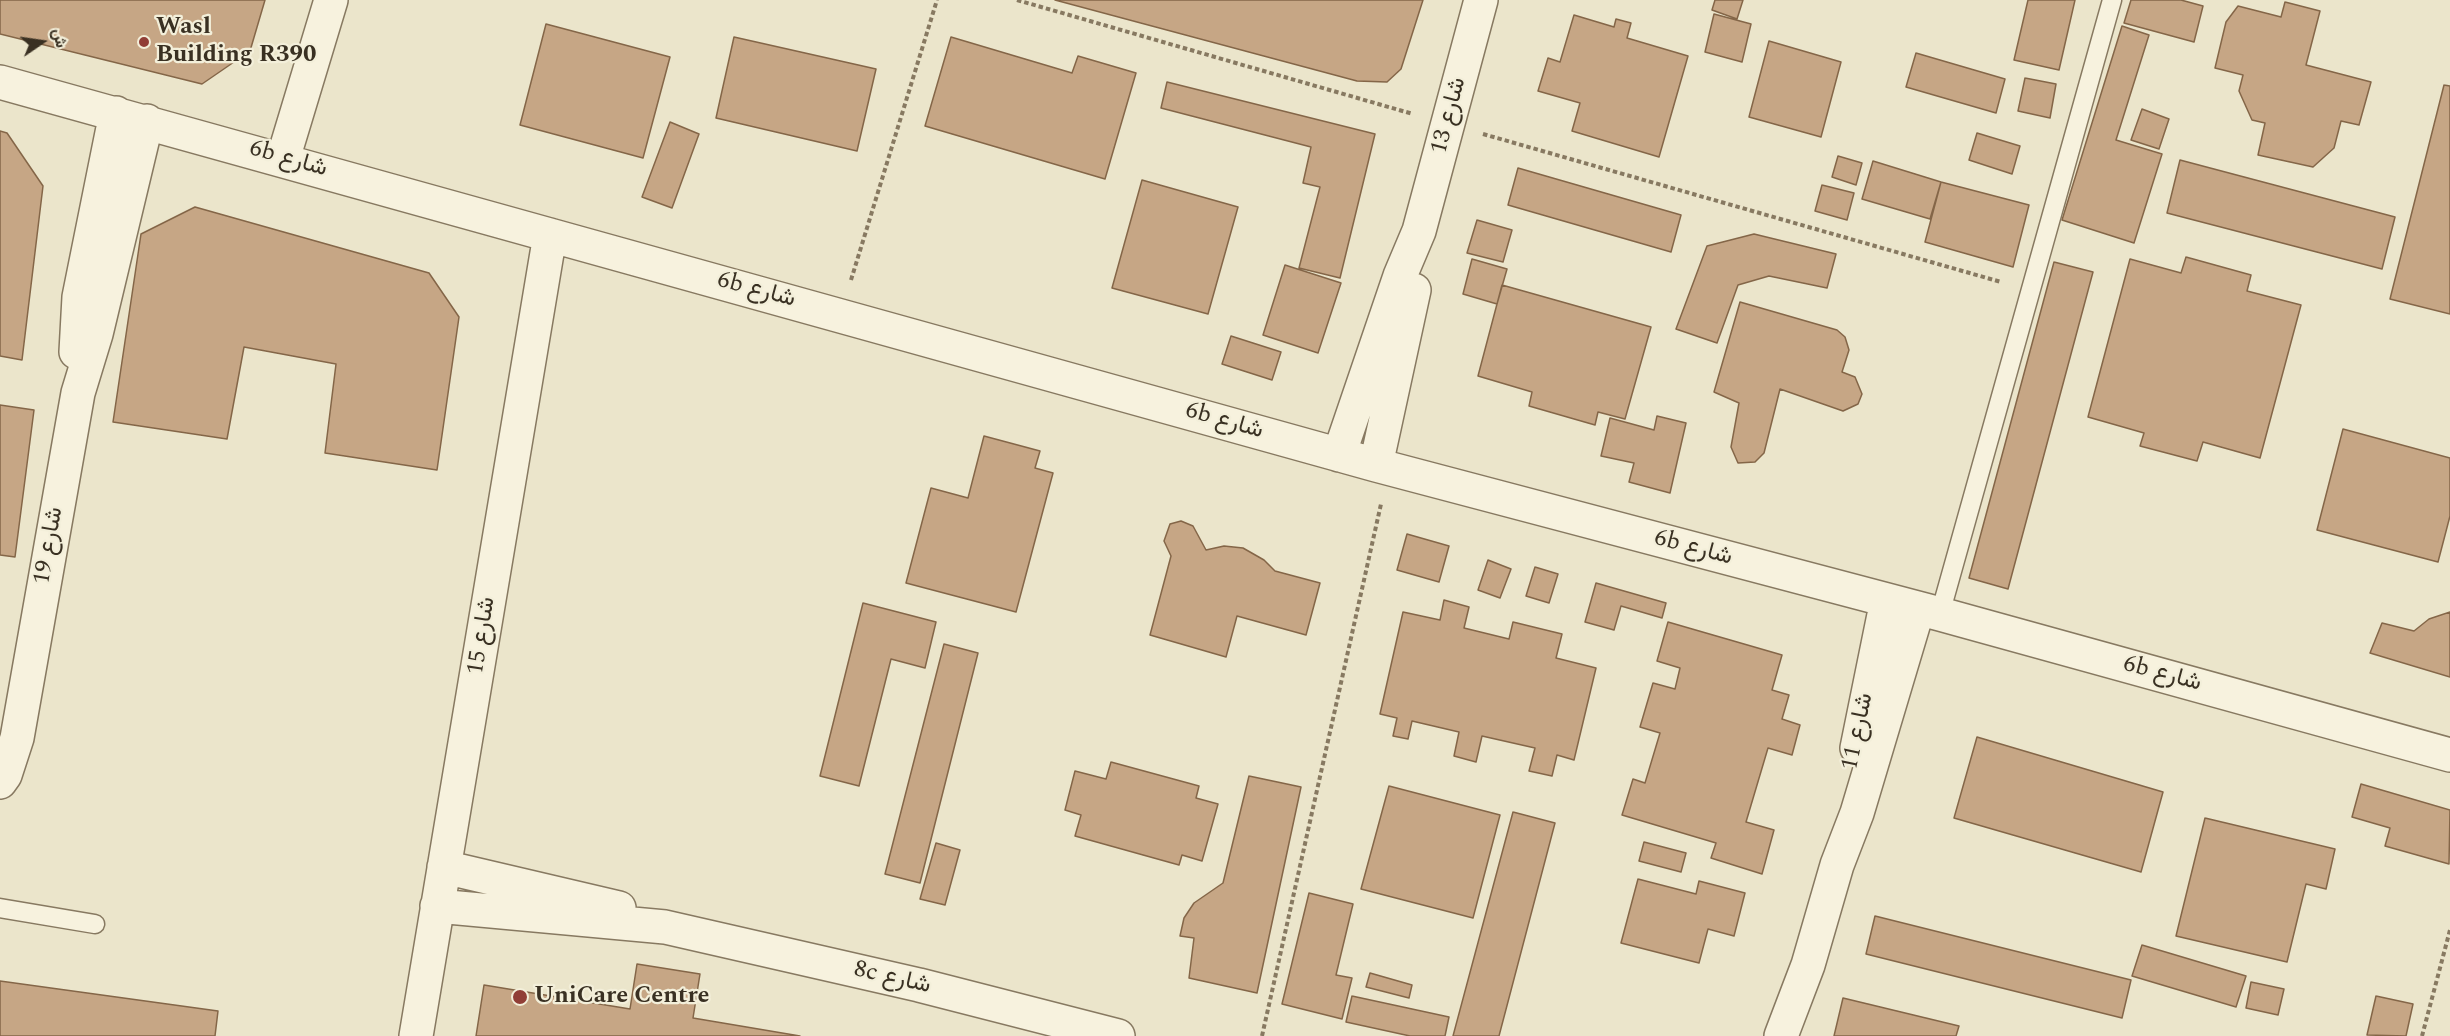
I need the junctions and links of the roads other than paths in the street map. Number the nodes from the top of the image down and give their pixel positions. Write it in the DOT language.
graph roads {
  1 [pos="331,0"];
  2 [pos="1481,0"];
  3 [pos="2112,0"];
  4 [pos="0,82"];
  5 [pos="131,117"];
  6 [pos="283,159"];
  7 [pos="1419,231"];
  8 [pos="550,235"];
  9 [pos="1339,455"];
  10 [pos="1382,467"];
  11 [pos="1887,600"];
  12 [pos="1929,611"];
  13 [pos="22,700"];
  14 [pos="0,740"];
  15 [pos="2450,755"];
  16 [pos="0,782"];
  17 [pos="1837,865"];
  18 [pos="444,867"];
  19 [pos="437,906"];
  20 [pos="0,908"];
  21 [pos="95,924"];
  22 [pos="665,927"];
  23 [pos="1808,965"];
  24 [pos="416,1036"];
  25 [pos="1118,1036"];
  26 [pos="1781,1036"];
  27 [pos="1800,1036"];
  1 -- 6 [label="street"];
  2 -- 7 [label="street, شارع 13"];
  3 -- 12 [label="lane"];
  4 -- 5 [label="street, 6b شارع"];
  5 -- 6 [label="street, 6b شارع"];
  5 -- 13 [label="street, شارع 19"];
  6 -- 8 [label="street, 6b شارع"];
  7 -- 9 [label="street, شارع 13"];
  7 -- 10 [label="street, شارع 13"];
  8 -- 9 [label="street, 6b شارع"];
  8 -- 18 [label="street, شارع 15"];
  9 -- 10 [label="street, 6b شارع"];
  10 -- 11 [label="street, 6b شارع"];
  11 -- 12 [label="street, 6b شارع"];
  11 -- 17 [label="street, شارع 11"];
  12 -- 15 [label="street, 6b شارع"];
  12 -- 17 [label="street, شارع 11"];
  13 -- 14 [label="street, شارع 19"];
  13 -- 16 [label="street, شارع 19"];
  17 -- 23 [label="street, شارع 11"];
  18 -- 19 [label="street, شارع 15"];
  18 -- 22 [label="street, 8c شارع"];
  19 -- 22 [label="street, 8c شارع"];
  19 -- 24 [label="street, شارع 15"];
  20 -- 21 [label="lane"];
  22 -- 25 [label="street, 8c شارع"];
  23 -- 26 [label="street, شارع 11"];
  23 -- 27 [label="street, شارع 11"];
}
